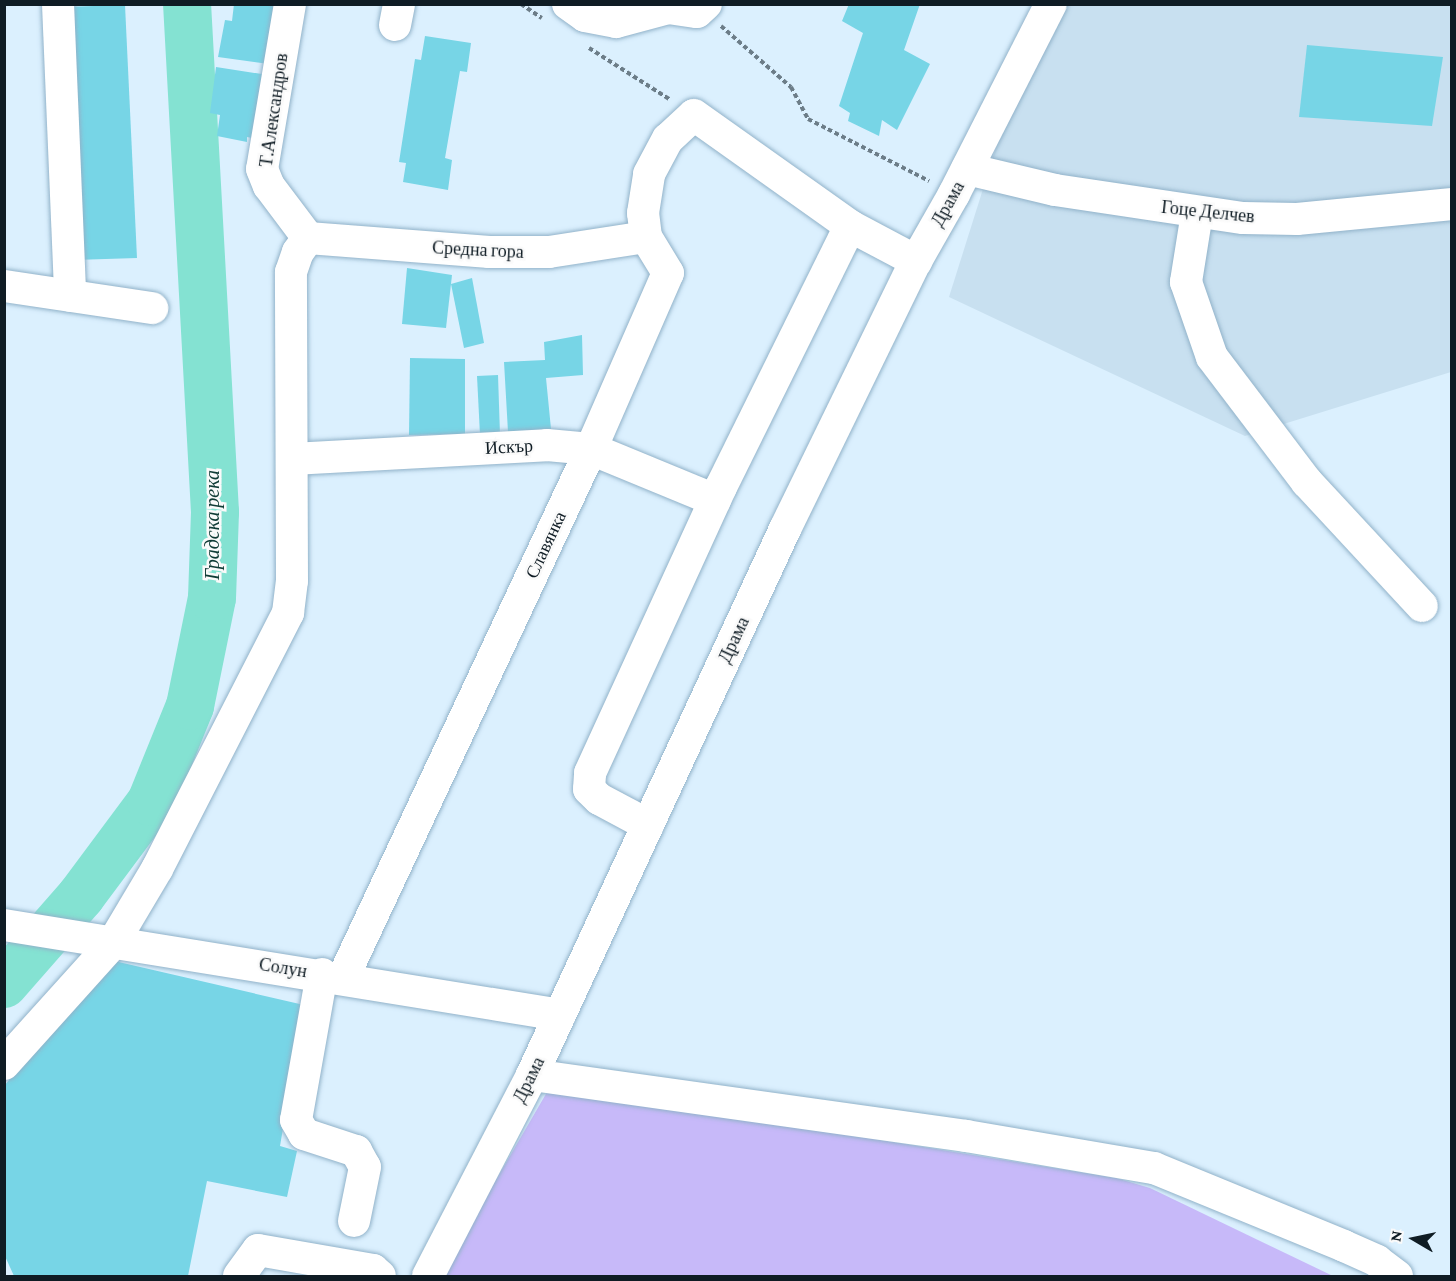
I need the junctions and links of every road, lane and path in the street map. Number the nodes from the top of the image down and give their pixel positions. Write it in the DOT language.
graph roads {
  1 [pos="58,4"];
  2 [pos="290,4"];
  3 [pos="521,4"];
  4 [pos="1037,4"];
  5 [pos="1051,4"];
  6 [pos="701,8"];
  7 [pos="559,14"];
  8 [pos="1035,40"];
  9 [pos="579,42"];
  10 [pos="694,116"];
  11 [pos="961,182"];
  12 [pos="1452,204"];
  13 [pos="1197,213"];
  14 [pos="850,226"];
  15 [pos="646,237"];
  16 [pos="308,238"];
  17 [pos="916,261"];
  18 [pos="4,286"];
  19 [pos="70,296"];
  20 [pos="152,308"];
  21 [pos="591,449"];
  22 [pos="292,459"];
  23 [pos="716,500"];
  24 [pos="1422,606"];
  25 [pos="648,825"];
  26 [pos="12,926"];
  27 [pos="113,943"];
  28 [pos="333,976"];
  29 [pos="560,1015"];
  30 [pos="4,1064"];
  31 [pos="532,1075"];
  32 [pos="354,1221"];
  33 [pos="239,1276"];
  34 [pos="380,1276"];
  35 [pos="428,1276"];
  36 [pos="1397,1276"];
  1 -- 19 [label="street"];
  2 -- 16 [label="street, Т.Александров"];
  3 -- 7 [label="path"];
  4 -- 8 [label="street, Драма"];
  5 -- 8 [label="street"];
  6 -- 7 [label="street"];
  6 -- 11 [label="path"];
  8 -- 11 [label="street, Драма"];
  9 -- 10 [label="path"];
  10 -- 14 [label="street"];
  10 -- 15 [label="street, Славянка"];
  11 -- 13 [label="street, Гоце Делчев"];
  11 -- 17 [label="street, Драма"];
  12 -- 13 [label="street, Гоце Делчев"];
  13 -- 24 [label="street"];
  14 -- 17 [label="street"];
  14 -- 23 [label="street"];
  15 -- 16 [label="street, Средна гора"];
  15 -- 21 [label="street, Славянка"];
  16 -- 22 [label="street"];
  17 -- 25 [label="street, Драма"];
  18 -- 19 [label="street"];
  19 -- 20 [label="street"];
  21 -- 22 [label="street, Искър"];
  21 -- 23 [label="street, Искър"];
  21 -- 28 [label="street, Славянка"];
  22 -- 27 [label="street"];
  23 -- 25 [label="street"];
  25 -- 29 [label="street, Драма"];
  26 -- 27 [label="street, Солун"];
  27 -- 28 [label="street, Солун"];
  27 -- 30 [label="street"];
  28 -- 29 [label="street, Солун"];
  28 -- 32 [label="street, Славянка"];
  29 -- 31 [label="street, Драма"];
  31 -- 35 [label="street, Драма"];
  31 -- 36 [label="street"];
  33 -- 34 [label="street"];
}
